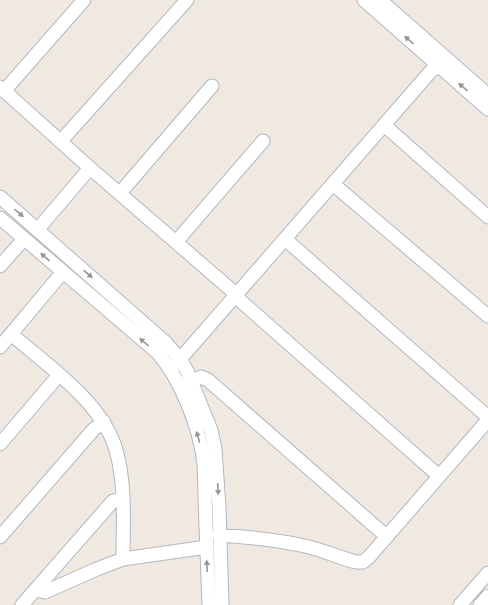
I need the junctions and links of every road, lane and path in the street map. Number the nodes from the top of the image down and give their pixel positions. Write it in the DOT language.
graph roads {
  1 [pos="84,0"];
  2 [pos="187,0"];
  3 [pos="364,0"];
  4 [pos="381,3"];
  5 [pos="442,62"];
  6 [pos="212,86"];
  7 [pos="2,89"];
  8 [pos="488,95"];
  9 [pos="488,109"];
  10 [pos="384,125"];
  11 [pos="61,141"];
  12 [pos="262,141"];
  13 [pos="90,168"];
  14 [pos="333,184"];
  15 [pos="120,192"];
  16 [pos="0,197"];
  17 [pos="488,217"];
  18 [pos="0,218"];
  19 [pos="38,229"];
  20 [pos="24,239"];
  21 [pos="285,239"];
  22 [pos="176,242"];
  23 [pos="0,266"];
  24 [pos="62,273"];
  25 [pos="235,295"];
  26 [pos="488,316"];
  27 [pos="11,334"];
  28 [pos="0,347"];
  29 [pos="180,359"];
  30 [pos="171,370"];
  31 [pos="59,375"];
  32 [pos="192,381"];
  33 [pos="488,419"];
  34 [pos="104,422"];
  35 [pos="0,444"];
  36 [pos="439,476"];
  37 [pos="123,499"];
  38 [pos="219,535"];
  39 [pos="386,536"];
  40 [pos="0,537"];
  41 [pos="207,547"];
  42 [pos="123,559"];
  43 [pos="488,573"];
  44 [pos="38,588"];
  45 [pos="488,596"];
  46 [pos="22,605"];
  47 [pos="209,605"];
  48 [pos="222,605"];
  49 [pos="460,605"];
  50 [pos="480,605"];
  1 -- 7 [label="street"];
  2 -- 11 [label="street"];
  3 -- 4 [label="street"];
  4 -- 5 [label="street"];
  5 -- 8 [label="street"];
  9 -- 5 [label="street, one-way"];
  5 -- 10 [label="street"];
  6 -- 15 [label="street"];
  7 -- 11 [label="street"];
  10 -- 14 [label="street"];
  10 -- 17 [label="street"];
  11 -- 13 [label="street"];
  12 -- 22 [label="street"];
  13 -- 15 [label="street"];
  13 -- 19 [label="street"];
  14 -- 21 [label="street"];
  14 -- 26 [label="street"];
  15 -- 22 [label="street"];
  16 -- 19 [label="street, one-way"];
  18 -- 20 [label="street"];
  19 -- 29 [label="street, one-way"];
  20 -- 23 [label="street"];
  24 -- 20 [label="street, one-way"];
  21 -- 25 [label="street"];
  21 -- 33 [label="street"];
  22 -- 25 [label="street"];
  24 -- 27 [label="street"];
  30 -- 24 [label="street, one-way"];
  25 -- 29 [label="street"];
  25 -- 36 [label="street"];
  27 -- 28 [label="street"];
  27 -- 31 [label="street"];
  29 -- 30 [label="street"];
  29 -- 32 [label="street"];
  41 -- 30 [label="street, one-way"];
  31 -- 34 [label="street"];
  31 -- 35 [label="street"];
  32 -- 38 [label="street, one-way"];
  32 -- 39 [label="street"];
  33 -- 36 [label="street"];
  34 -- 37 [label="street"];
  34 -- 40 [label="street"];
  36 -- 39 [label="street"];
  37 -- 42 [label="street"];
  37 -- 44 [label="street"];
  38 -- 39 [label="street"];
  38 -- 48 [label="street"];
  41 -- 42 [label="street"];
  47 -- 41 [label="street, one-way"];
  42 -- 44 [label="street"];
  43 -- 49 [label="street"];
  44 -- 46 [label="street"];
  45 -- 50 [label="street"];
}
